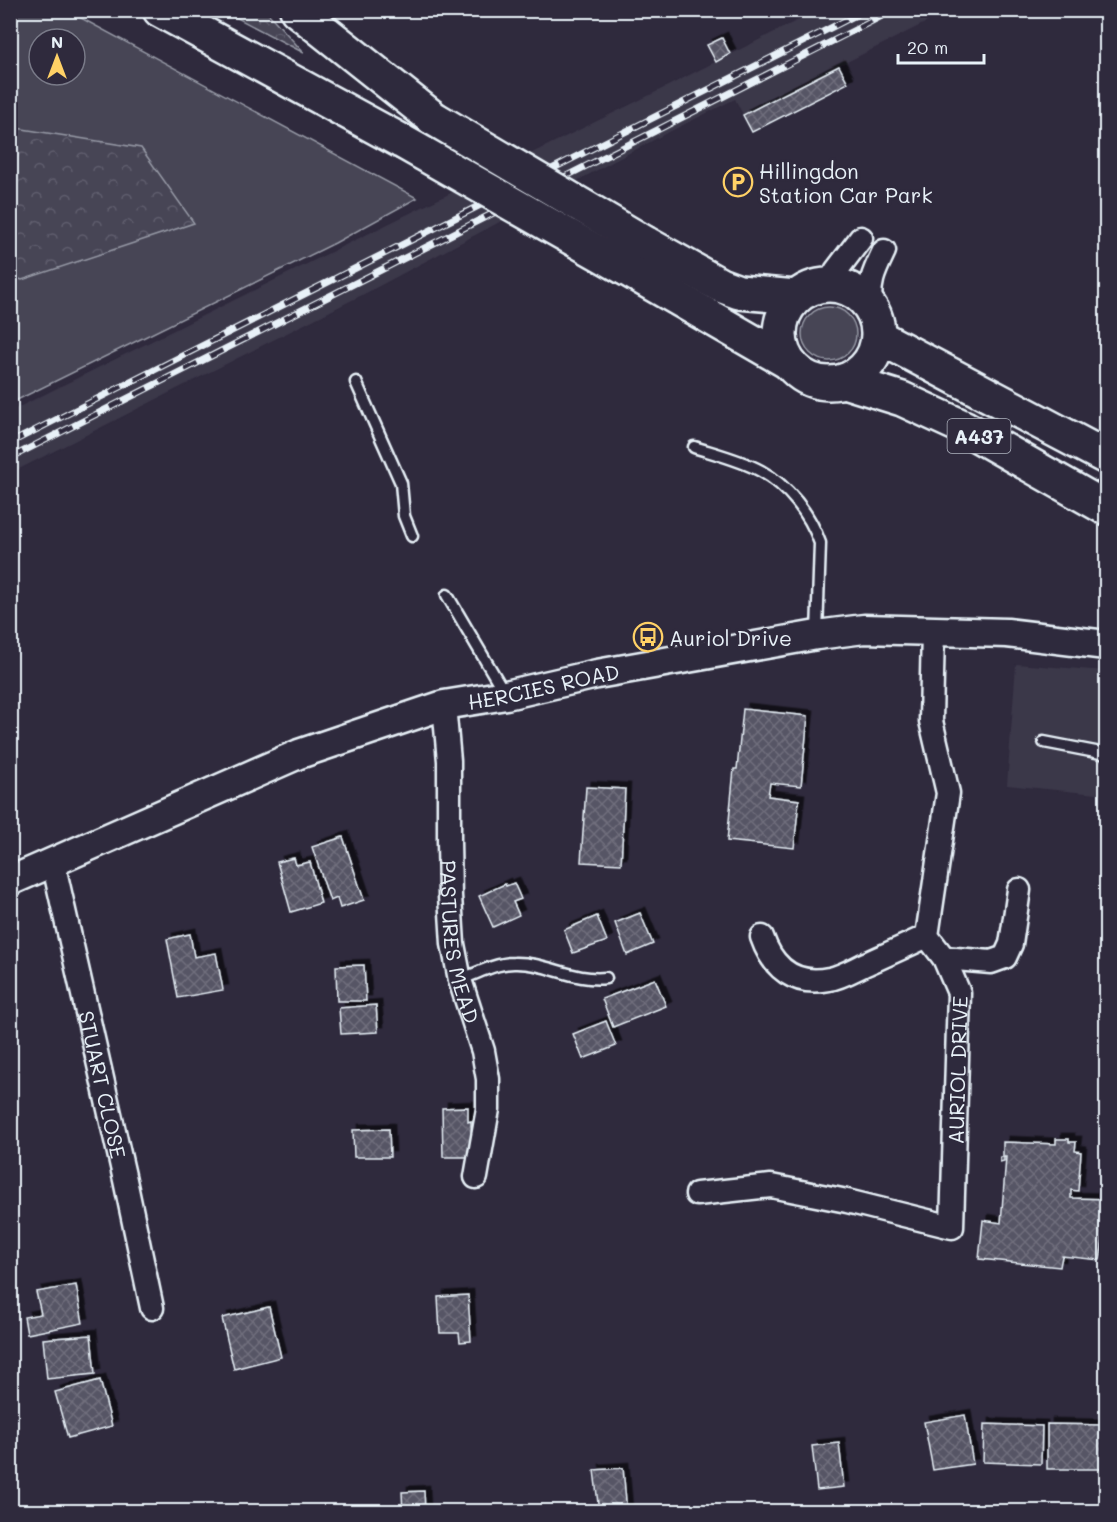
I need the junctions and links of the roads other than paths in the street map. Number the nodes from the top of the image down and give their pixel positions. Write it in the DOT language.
graph roads {
  1 [pos="160,10"];
  2 [pos="297,10"];
  3 [pos="861,238"];
  4 [pos="885,251"];
  5 [pos="635,255"];
  6 [pos="828,284"];
  7 [pos="796,297"];
  8 [pos="875,322"];
  9 [pos="788,362"];
  10 [pos="844,381"];
  11 [pos="356,382"];
  12 [pos="694,447"];
  13 [pos="1107,457"];
  14 [pos="1107,508"];
  15 [pos="412,536"];
  16 [pos="447,595"];
  17 [pos="933,630"];
  18 [pos="818,635"];
  19 [pos="1107,645"];
  20 [pos="506,695"];
  21 [pos="444,705"];
  22 [pos="1044,742"];
  23 [pos="1107,754"];
  24 [pos="53,862"];
  25 [pos="10,881"];
  26 [pos="1018,890"];
  27 [pos="927,936"];
  28 [pos="762,937"];
  29 [pos="944,958"];
  30 [pos="606,978"];
  31 [pos="460,980"];
  32 [pos="476,1177"];
  33 [pos="697,1194"];
  34 [pos="152,1308"];
  1 -- 5 [label="main road, bridge"];
  2 -- 5 [label="main road, bridge"];
  3 -- 6 [label="street"];
  4 -- 8 [label="street"];
  5 -- 7 [label="main road"];
  5 -- 9 [label="main road"];
  6 -- 7 [label="main road"];
  6 -- 8 [label="main road"];
  7 -- 9 [label="main road"];
  8 -- 10 [label="main road"];
  8 -- 13 [label="main road, A437"];
  9 -- 10 [label="main road"];
  10 -- 14 [label="main road, A437"];
  11 -- 15 [label="lane"];
  12 -- 18 [label="lane"];
  16 -- 20 [label="lane"];
  17 -- 18 [label="street, HERCIES ROAD"];
  17 -- 19 [label="street, HERCIES ROAD"];
  17 -- 27 [label="street"];
  18 -- 20 [label="street, HERCIES ROAD"];
  20 -- 21 [label="street, HERCIES ROAD"];
  21 -- 24 [label="street, HERCIES ROAD"];
  21 -- 31 [label="street, PASTURES MEAD"];
  22 -- 23 [label="lane"];
  24 -- 25 [label="street, HERCIES ROAD"];
  24 -- 34 [label="street, STUART CLOSE"];
  26 -- 29 [label="street"];
  27 -- 28 [label="street"];
  27 -- 29 [label="street, AURIOL DRIVE"];
  29 -- 33 [label="street, AURIOL DRIVE"];
  30 -- 31 [label="lane"];
  31 -- 32 [label="street, PASTURES MEAD"];
}
